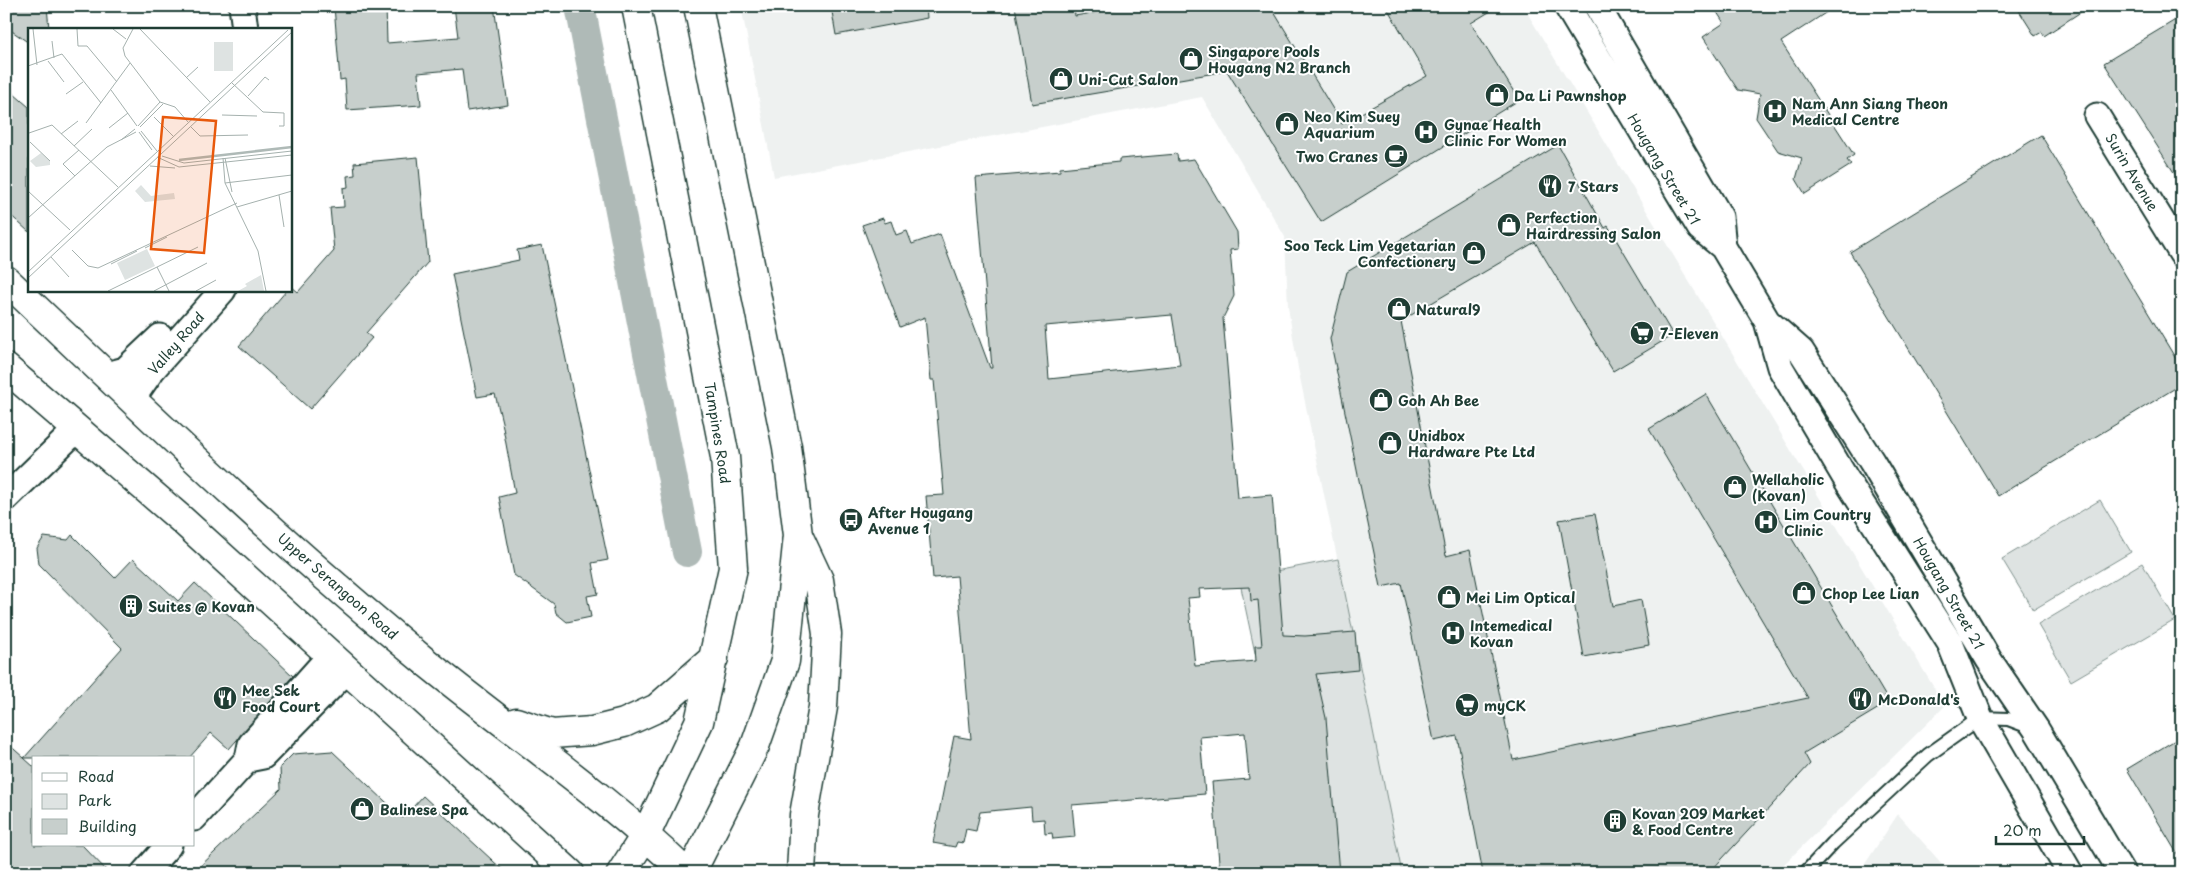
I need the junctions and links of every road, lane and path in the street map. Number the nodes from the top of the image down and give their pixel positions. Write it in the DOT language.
graph roads {
  1 [pos="242,6"];
  2 [pos="636,6"];
  3 [pos="698,6"];
  4 [pos="1567,6"];
  5 [pos="1597,6"];
  6 [pos="244,28"];
  7 [pos="2098,116"];
  8 [pos="1723,247"];
  9 [pos="2182,254"];
  10 [pos="6,280"];
  11 [pos="203,291"];
  12 [pos="222,291"];
  13 [pos="1767,321"];
  14 [pos="6,368"];
  15 [pos="106,375"];
  16 [pos="132,399"];
  17 [pos="77,429"];
  18 [pos="6,498"];
  19 [pos="798,535"];
  20 [pos="714,658"];
  21 [pos="338,663"];
  22 [pos="496,715"];
  23 [pos="1980,718"];
  24 [pos="2036,729"];
  25 [pos="195,817"];
  26 [pos="646,834"];
  27 [pos="168,846"];
  28 [pos="144,873"];
  29 [pos="570,873"];
  30 [pos="621,873"];
  31 [pos="686,873"];
  32 [pos="691,873"];
  33 [pos="801,873"];
  34 [pos="1805,873"];
  35 [pos="2070,873"];
  36 [pos="2122,873"];
  1 -- 6 [label="street"];
  2 -- 20 [label="main road, Tampines Road"];
  3 -- 19 [label="main road"];
  4 -- 8 [label="street, Hougang Street 21"];
  5 -- 8 [label="street, Hougang Street 21"];
  7 -- 9 [label="street, Surin Avenue"];
  8 -- 13 [label="street, Hougang Street 21"];
  10 -- 15 [label="main road, Upper Serangoon Road"];
  11 -- 15 [label="street, Valley Road"];
  12 -- 16 [label="street, Valley Road"];
  13 -- 23 [label="street, Hougang Street 21"];
  13 -- 24 [label="street, Hougang Street 21"];
  14 -- 17 [label="main road"];
  15 -- 16 [label="main road, Upper Serangoon Road"];
  16 -- 22 [label="main road, Upper Serangoon Road"];
  17 -- 18 [label="street"];
  17 -- 21 [label="main road"];
  19 -- 32 [label="main road"];
  19 -- 33 [label="main road"];
  20 -- 22 [label="main road"];
  20 -- 26 [label="main road, Tampines Road"];
  21 -- 25 [label="street"];
  21 -- 29 [label="main road"];
  22 -- 26 [label="main road, Upper Serangoon Road"];
  23 -- 24 [label="lane"];
  23 -- 34 [label="lane"];
  23 -- 35 [label="street, Hougang Street 21"];
  24 -- 36 [label="street, Hougang Street 21"];
  26 -- 30 [label="main road, Tampines Road"];
  26 -- 31 [label="main road, Upper Serangoon Road"];
  27 -- 28 [label="street"];
}
